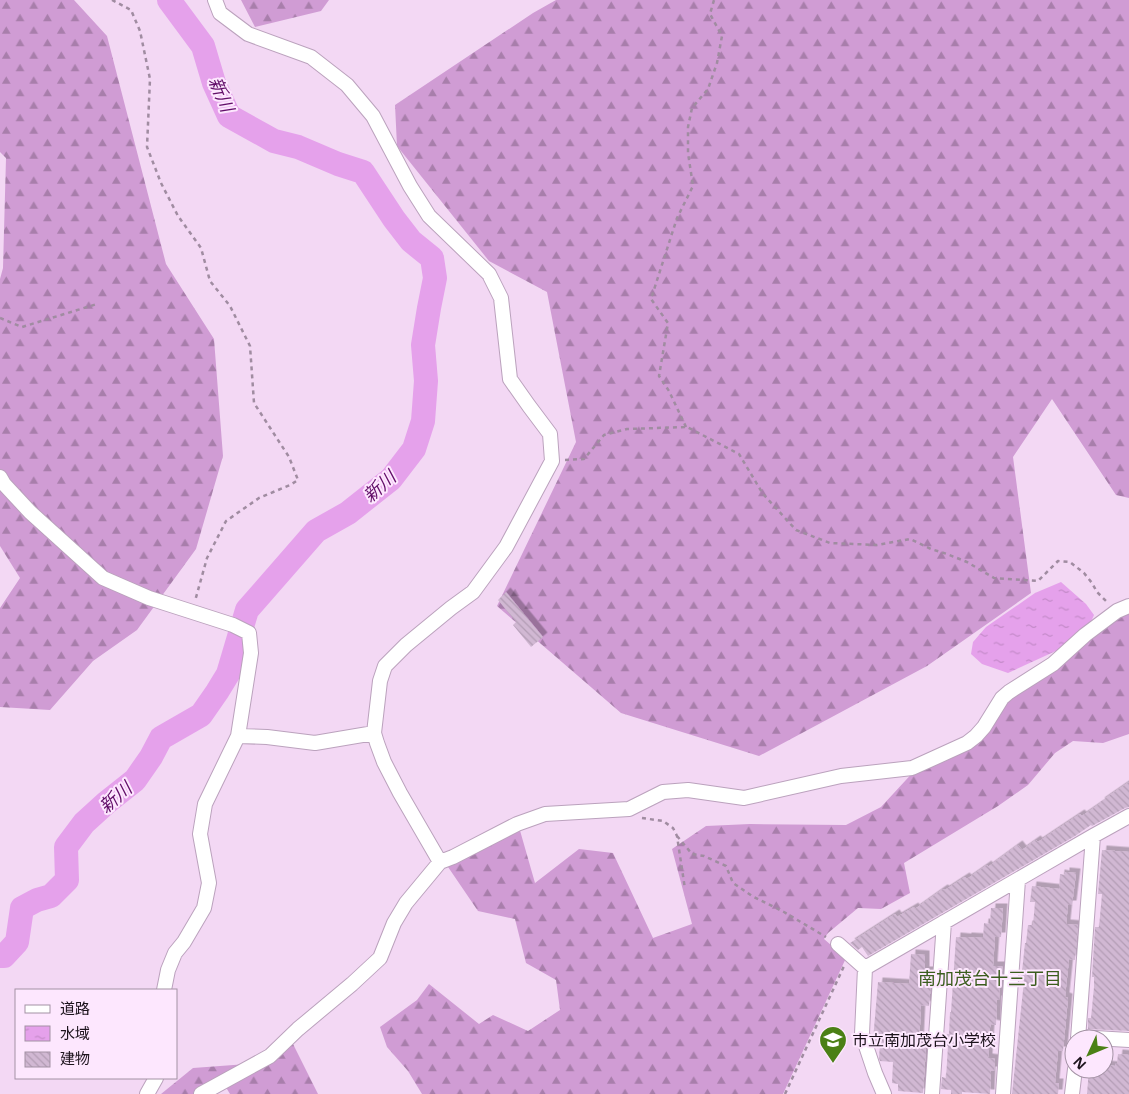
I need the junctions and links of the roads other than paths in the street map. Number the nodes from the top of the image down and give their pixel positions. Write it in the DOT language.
graph roads {
  1 [pos="215,0"];
  2 [pos="0,478"];
  3 [pos="1123,608"];
  4 [pos="374,734"];
  5 [pos="238,736"];
  6 [pos="1129,816"];
  7 [pos="1093,836"];
  8 [pos="440,862"];
  9 [pos="1018,880"];
  10 [pos="944,922"];
  11 [pos="838,944"];
  12 [pos="866,968"];
  13 [pos="164,989"];
  14 [pos="1079,1029"];
  15 [pos="1114,1039"];
  16 [pos="1129,1040"];
  17 [pos="155,1079"];
  18 [pos="1074,1079"];
  19 [pos="147,1094"];
  20 [pos="201,1094"];
  21 [pos="884,1094"];
  22 [pos="932,1094"];
  23 [pos="1003,1094"];
  24 [pos="1072,1094"];
  1 -- 4 [label="street"];
  2 -- 5 [label="street"];
  3 -- 8 [label="street"];
  4 -- 5 [label="street"];
  4 -- 8 [label="street"];
  5 -- 13 [label="street"];
  6 -- 7 [label="street"];
  7 -- 9 [label="street"];
  7 -- 14 [label="street"];
  8 -- 20 [label="street"];
  9 -- 10 [label="street"];
  9 -- 23 [label="street"];
  10 -- 12 [label="street"];
  10 -- 22 [label="street"];
  11 -- 12 [label="street"];
  12 -- 21 [label="street"];
  15 -- 16 [label="street"];
  17 -- 19 [label="street"];
  18 -- 24 [label="street"];
}
